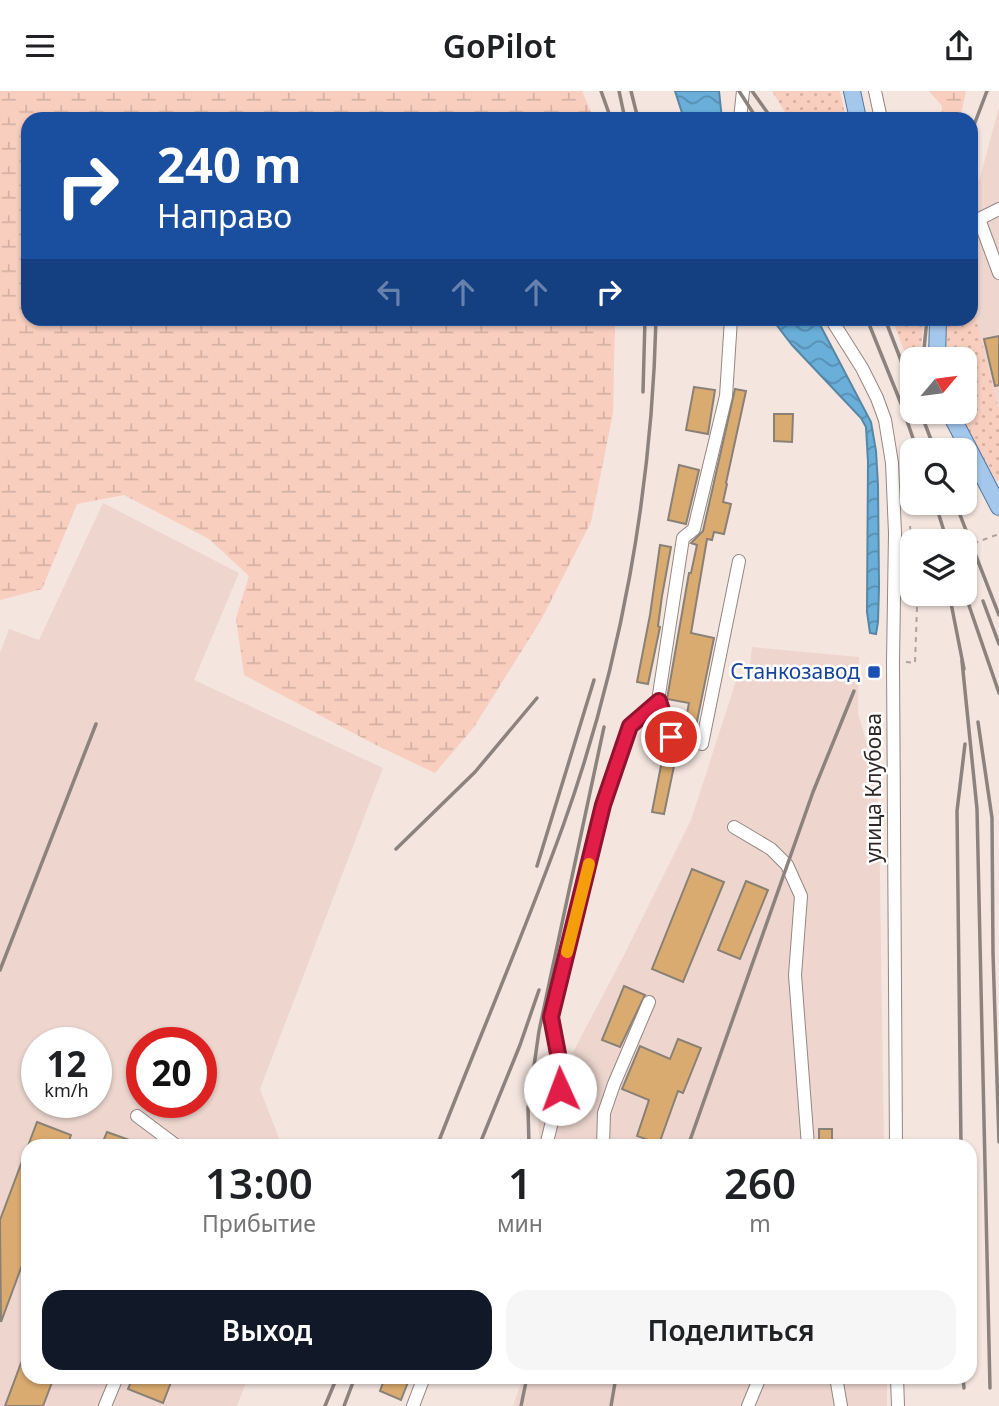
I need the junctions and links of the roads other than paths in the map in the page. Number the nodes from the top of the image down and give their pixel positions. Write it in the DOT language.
graph roads {
  1 [pos="743,91"];
  2 [pos="852,91"];
  3 [pos="875,91"];
  4 [pos="741,112"];
  5 [pos="856,112"];
  6 [pos="880,112"];
  7 [pos="999,209"];
  8 [pos="978,235"];
  9 [pos="999,273"];
  10 [pos="731,326"];
  11 [pos="835,326"];
  12 [pos="938,326"];
  13 [pos="937,347"];
  14 [pos="956,424"];
  15 [pos="999,507"];
  16 [pos="739,561"];
  17 [pos="659,701"];
  18 [pos="734,827"];
  19 [pos="649,1002"];
  20 [pos="137,1118"];
  21 [pos="167,1139"];
  22 [pos="548,1139"];
  23 [pos="603,1139"];
  24 [pos="807,1139"];
  25 [pos="896,1139"];
  26 [pos="114,1384"];
  27 [pos="421,1384"];
  28 [pos="757,1384"];
  29 [pos="837,1384"];
  30 [pos="897,1384"];
  31 [pos="105,1406"];
  32 [pos="413,1406"];
  33 [pos="748,1406"];
  34 [pos="841,1406"];
  35 [pos="898,1406"];
  1 -- 4 [label="street"];
  2 -- 5 [label="main road"];
  3 -- 6 [label="street"];
  7 -- 8 [label="street"];
  8 -- 9 [label="street"];
  10 -- 17 [label="street"];
  11 -- 25 [label="street, улица Клубова"];
  12 -- 13 [label="main road"];
  14 -- 15 [label="main road"];
  16 -- 17 [label="street"];
  17 -- 22 [label="street"];
  18 -- 24 [label="street"];
  19 -- 23 [label="street"];
  20 -- 21 [label="street"];
  26 -- 31 [label="street"];
  27 -- 32 [label="street"];
  28 -- 33 [label="street"];
  29 -- 34 [label="street"];
  30 -- 35 [label="street"];
}
